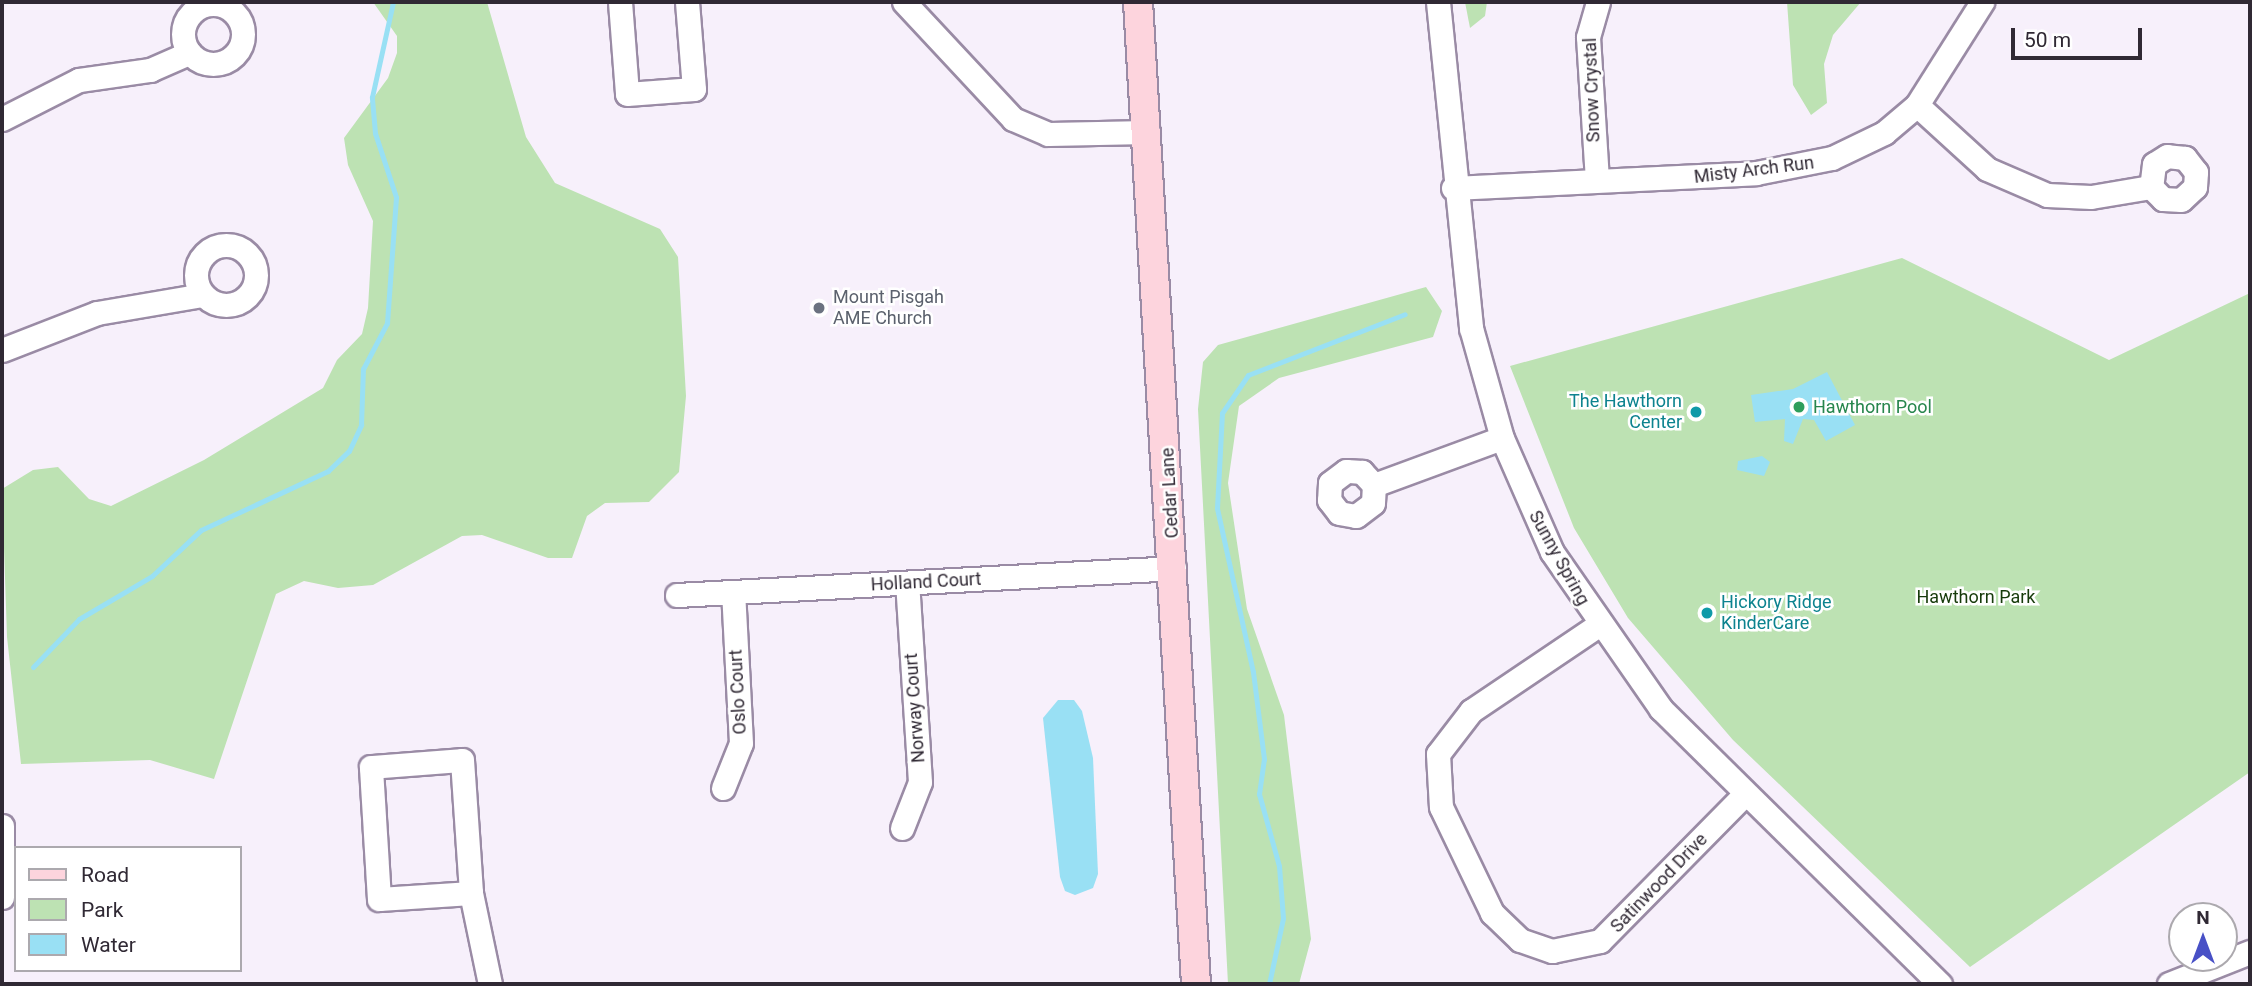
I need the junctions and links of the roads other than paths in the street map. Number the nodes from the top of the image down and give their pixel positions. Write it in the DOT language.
graph roads {
  1 [pos="620,2"];
  2 [pos="687,2"];
  3 [pos="904,2"];
  4 [pos="1138,2"];
  5 [pos="1438,2"];
  6 [pos="1598,2"];
  7 [pos="1982,2"];
  8 [pos="189,53"];
  9 [pos="1917,106"];
  10 [pos="2,119"];
  11 [pos="1148,132"];
  12 [pos="1597,180"];
  13 [pos="2151,187"];
  14 [pos="1453,188"];
  15 [pos="202,295"];
  16 [pos="2,350"];
  17 [pos="1502,438"];
  18 [pos="1374,485"];
  19 [pos="1174,568"];
  20 [pos="907,583"];
  21 [pos="733,592"];
  22 [pos="677,595"];
  23 [pos="1597,626"];
  24 [pos="723,788"];
  25 [pos="1744,795"];
  26 [pos="2,826"];
  27 [pos="902,828"];
  28 [pos="471,893"];
  29 [pos="2,897"];
  30 [pos="2250,952"];
  31 [pos="490,984"];
  32 [pos="1196,984"];
  33 [pos="1940,984"];
  34 [pos="2169,984"];
  1 -- 2 [label="street"];
  3 -- 11 [label="street"];
  4 -- 11 [label="main road, Cedar Lane"];
  5 -- 14 [label="street, Sunny Spring"];
  6 -- 12 [label="street, Snow Crystal"];
  7 -- 9 [label="street, Misty Arch Run"];
  8 -- 10 [label="street"];
  9 -- 12 [label="street, Misty Arch Run"];
  9 -- 13 [label="street"];
  11 -- 19 [label="main road, Cedar Lane"];
  12 -- 14 [label="street, Misty Arch Run"];
  14 -- 17 [label="street, Sunny Spring"];
  15 -- 16 [label="street"];
  17 -- 18 [label="street"];
  17 -- 23 [label="street, Sunny Spring"];
  19 -- 20 [label="street, Holland Court"];
  19 -- 32 [label="main road, Cedar Lane"];
  20 -- 21 [label="street, Holland Court"];
  20 -- 27 [label="street, Norway Court"];
  21 -- 22 [label="street, Holland Court"];
  21 -- 24 [label="street, Oslo Court"];
  23 -- 25 [label="street, Sunny Spring"];
  23 -- 25 [label="street, Satinwood Drive"];
  25 -- 33 [label="street, Sunny Spring"];
  26 -- 29 [label="street"];
  28 -- 28 [label="street"];
  28 -- 31 [label="street"];
  30 -- 34 [label="street"];
}
